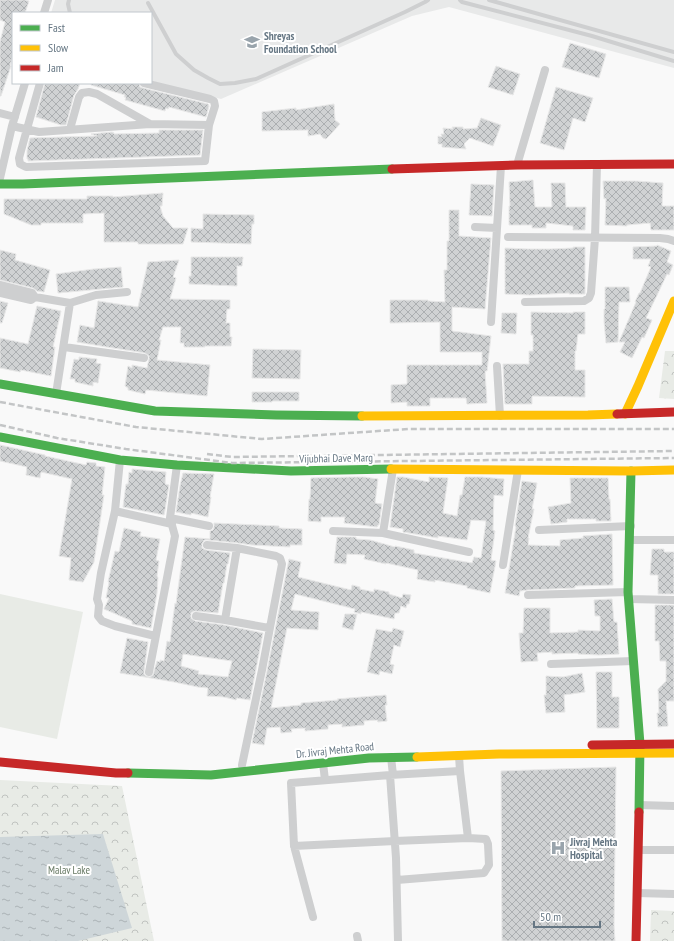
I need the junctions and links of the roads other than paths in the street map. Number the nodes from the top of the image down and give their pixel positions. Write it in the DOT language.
graph roads {
  1 [pos="48,0"];
  2 [pos="69,0"];
  3 [pos="428,0"];
  4 [pos="460,0"];
  5 [pos="488,0"];
  6 [pos="494,2"];
  7 [pos="148,3"];
  8 [pos="491,10"];
  9 [pos="44,12"];
  10 [pos="70,12"];
  11 [pos="674,52"];
  12 [pos="674,61"];
  13 [pos="545,70"];
  14 [pos="25,84"];
  15 [pos="40,84"];
  16 [pos="148,84"];
  17 [pos="0,113"];
  18 [pos="15,117"];
  19 [pos="150,124"];
  20 [pos="209,125"];
  21 [pos="12,126"];
  22 [pos="70,129"];
  23 [pos="26,130"];
  24 [pos="205,161"];
  25 [pos="597,164"];
  26 [pos="674,164"];
  27 [pos="517,165"];
  28 [pos="501,166"];
  29 [pos="206,176"];
  30 [pos="0,178"];
  31 [pos="0,184"];
  32 [pos="475,227"];
  33 [pos="497,228"];
  34 [pos="508,237"];
  35 [pos="595,238"];
  36 [pos="674,241"];
  37 [pos="0,285"];
  38 [pos="127,292"];
  39 [pos="0,293"];
  40 [pos="36,297"];
  41 [pos="674,301"];
  42 [pos="525,302"];
  43 [pos="70,303"];
  44 [pos="491,322"];
  45 [pos="64,347"];
  46 [pos="144,358"];
  47 [pos="497,366"];
  48 [pos="0,384"];
  49 [pos="56,394"];
  50 [pos="674,412"];
  51 [pos="625,414"];
  52 [pos="500,416"];
  53 [pos="0,437"];
  54 [pos="120,460"];
  55 [pos="177,465"];
  56 [pos="393,470"];
  57 [pos="518,470"];
  58 [pos="674,470"];
  59 [pos="632,471"];
  60 [pos="115,511"];
  61 [pos="171,521"];
  62 [pos="209,526"];
  63 [pos="631,526"];
  64 [pos="540,530"];
  65 [pos="333,531"];
  66 [pos="383,533"];
  67 [pos="630,540"];
  68 [pos="674,540"];
  69 [pos="207,545"];
  70 [pos="237,548"];
  71 [pos="469,552"];
  72 [pos="503,565"];
  73 [pos="528,595"];
  74 [pos="628,595"];
  75 [pos="674,600"];
  76 [pos="196,616"];
  77 [pos="225,620"];
  78 [pos="269,628"];
  79 [pos="155,636"];
  80 [pos="633,661"];
  81 [pos="551,664"];
  82 [pos="149,672"];
  83 [pos="674,744"];
  84 [pos="640,748"];
  85 [pos="674,753"];
  86 [pos="459,756"];
  87 [pos="0,757"];
  88 [pos="392,758"];
  89 [pos="0,762"];
  90 [pos="323,763"];
  91 [pos="242,765"];
  92 [pos="460,771"];
  93 [pos="391,775"];
  94 [pos="325,780"];
  95 [pos="639,805"];
  96 [pos="674,806"];
  97 [pos="468,838"];
  98 [pos="395,841"];
  99 [pos="294,846"];
  100 [pos="638,850"];
  101 [pos="674,850"];
  102 [pos="397,880"];
  103 [pos="637,893"];
  104 [pos="674,894"];
  105 [pos="313,917"];
  106 [pos="398,941"];
  107 [pos="636,941"];
  1 -- 9 [label="street"];
  2 -- 10 [label="lane"];
  3 -- 7 [label="lane"];
  4 -- 8 [label="lane"];
  5 -- 6 [label="lane"];
  6 -- 8 [label="lane"];
  6 -- 11 [label="lane"];
  8 -- 12 [label="lane"];
  13 -- 27 [label="street"];
  14 -- 18 [label="street"];
  15 -- 23 [label="street"];
  16 -- 20 [label="street"];
  17 -- 18 [label="street"];
  18 -- 21 [label="street"];
  19 -- 20 [label="street"];
  19 -- 22 [label="street"];
  19 -- 22 [label="street"];
  20 -- 24 [label="street"];
  21 -- 23 [label="street"];
  21 -- 30 [label="street"];
  22 -- 23 [label="street"];
  23 -- 24 [label="street"];
  24 -- 29 [label="street"];
  25 -- 26 [label="street"];
  25 -- 27 [label="street"];
  25 -- 35 [label="street"];
  27 -- 28 [label="street"];
  28 -- 29 [label="street"];
  28 -- 33 [label="street"];
  29 -- 31 [label="street"];
  32 -- 33 [label="street"];
  33 -- 44 [label="street"];
  34 -- 35 [label="street"];
  35 -- 36 [label="street"];
  35 -- 42 [label="street"];
  37 -- 40 [label="street"];
  38 -- 43 [label="street"];
  39 -- 40 [label="street"];
  40 -- 43 [label="street"];
  41 -- 51 [label="street"];
  43 -- 45 [label="street"];
  45 -- 46 [label="street"];
  45 -- 49 [label="street"];
  47 -- 52 [label="street"];
  48 -- 49 [label="street"];
  49 -- 52 [label="street"];
  50 -- 51 [label="street"];
  51 -- 52 [label="street"];
  53 -- 54 [label="street, Vijubhai Dave Marg"];
  54 -- 55 [label="street, Vijubhai Dave Marg"];
  54 -- 60 [label="street"];
  55 -- 56 [label="street, Vijubhai Dave Marg"];
  55 -- 61 [label="street"];
  56 -- 57 [label="street, Vijubhai Dave Marg"];
  56 -- 66 [label="street"];
  57 -- 59 [label="street, Vijubhai Dave Marg"];
  57 -- 72 [label="street"];
  58 -- 59 [label="street, Vijubhai Dave Marg"];
  59 -- 63 [label="street"];
  60 -- 61 [label="street"];
  60 -- 79 [label="street"];
  61 -- 62 [label="street"];
  61 -- 79 [label="street"];
  63 -- 64 [label="street"];
  63 -- 67 [label="street"];
  65 -- 66 [label="street"];
  66 -- 71 [label="street"];
  67 -- 68 [label="street"];
  67 -- 74 [label="street"];
  69 -- 70 [label="street"];
  70 -- 77 [label="street"];
  70 -- 78 [label="street"];
  73 -- 74 [label="street"];
  74 -- 75 [label="street"];
  74 -- 80 [label="street"];
  76 -- 77 [label="street"];
  77 -- 78 [label="street"];
  78 -- 91 [label="street"];
  79 -- 82 [label="street"];
  80 -- 81 [label="street"];
  80 -- 84 [label="street"];
  83 -- 84 [label="street"];
  84 -- 85 [label="street, Dr. Jivraj Mehta Road"];
  84 -- 86 [label="street, Dr. Jivraj Mehta Road"];
  84 -- 91 [label="street"];
  84 -- 95 [label="street"];
  86 -- 88 [label="street, Dr. Jivraj Mehta Road"];
  86 -- 92 [label="street"];
  87 -- 91 [label="street"];
  88 -- 90 [label="street, Dr. Jivraj Mehta Road"];
  88 -- 93 [label="street"];
  89 -- 90 [label="street, Dr. Jivraj Mehta Road"];
  90 -- 94 [label="street"];
  92 -- 93 [label="street"];
  92 -- 97 [label="street"];
  93 -- 94 [label="street"];
  93 -- 98 [label="street"];
  94 -- 99 [label="street"];
  95 -- 96 [label="street"];
  95 -- 100 [label="street"];
  97 -- 98 [label="street"];
  97 -- 102 [label="street"];
  98 -- 99 [label="street"];
  98 -- 102 [label="street"];
  99 -- 105 [label="street"];
  100 -- 101 [label="street"];
  100 -- 103 [label="street"];
  102 -- 106 [label="street"];
  103 -- 104 [label="street"];
  103 -- 107 [label="street"];
}
